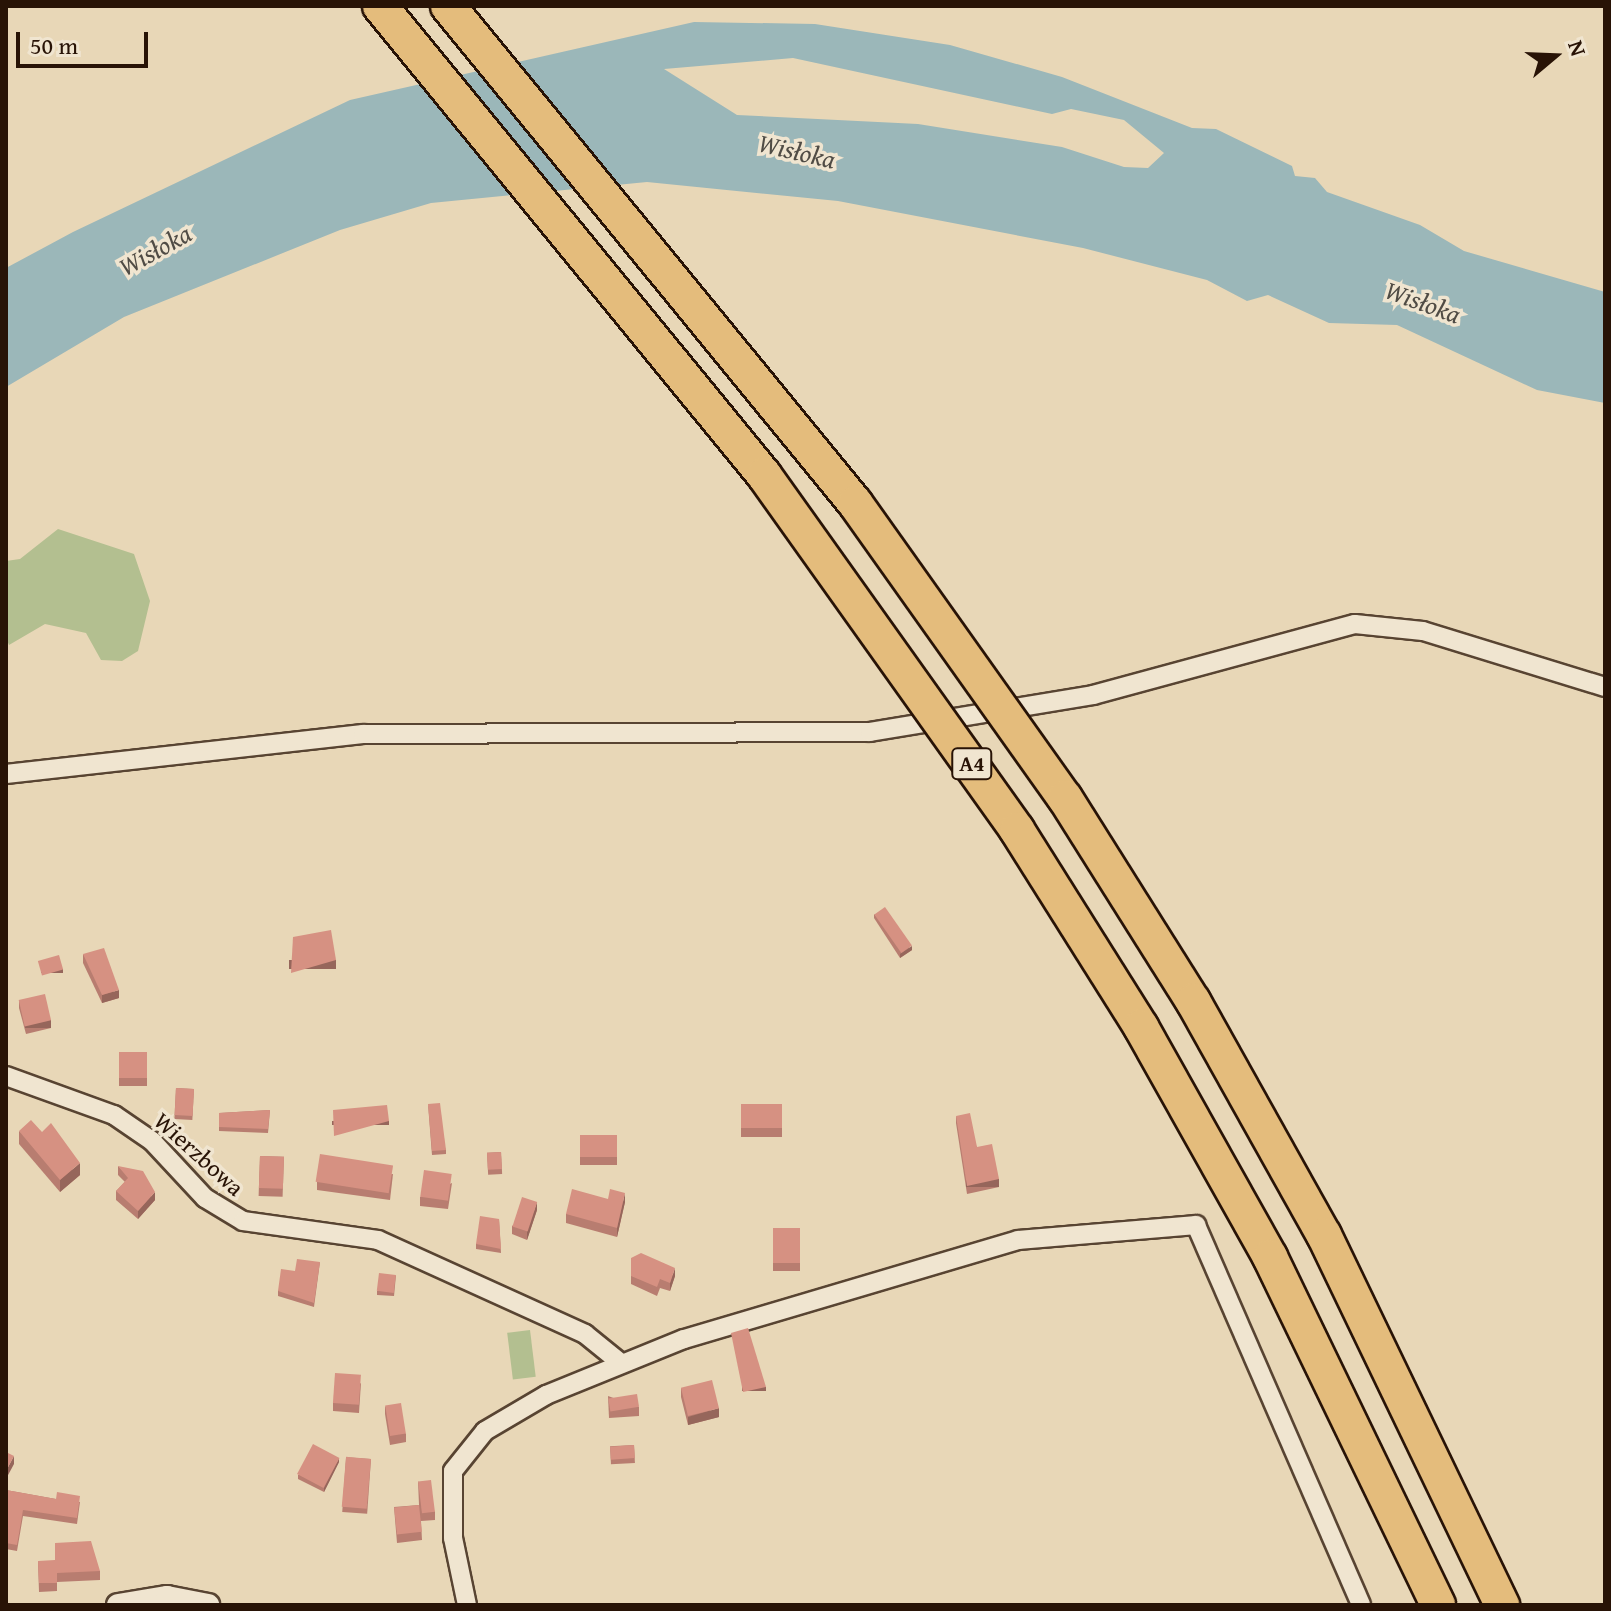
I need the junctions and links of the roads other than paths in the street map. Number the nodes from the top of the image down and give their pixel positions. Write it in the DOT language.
graph roads {
  1 [pos="380,6"];
  2 [pos="448,6"];
  3 [pos="1605,687"];
  4 [pos="6,774"];
  5 [pos="6,1076"];
  6 [pos="621,1363"];
  7 [pos="118,1605"];
  8 [pos="208,1605"];
  9 [pos="467,1605"];
  10 [pos="1361,1605"];
  11 [pos="1438,1605"];
  12 [pos="1502,1605"];
  1 -- 11 [label="highway, A4, bridge"];
  2 -- 12 [label="highway, A4, bridge"];
  3 -- 4 [label="street"];
  5 -- 6 [label="street, Wierzbowa"];
  6 -- 9 [label="street"];
  6 -- 10 [label="street"];
  7 -- 8 [label="street"];
}
